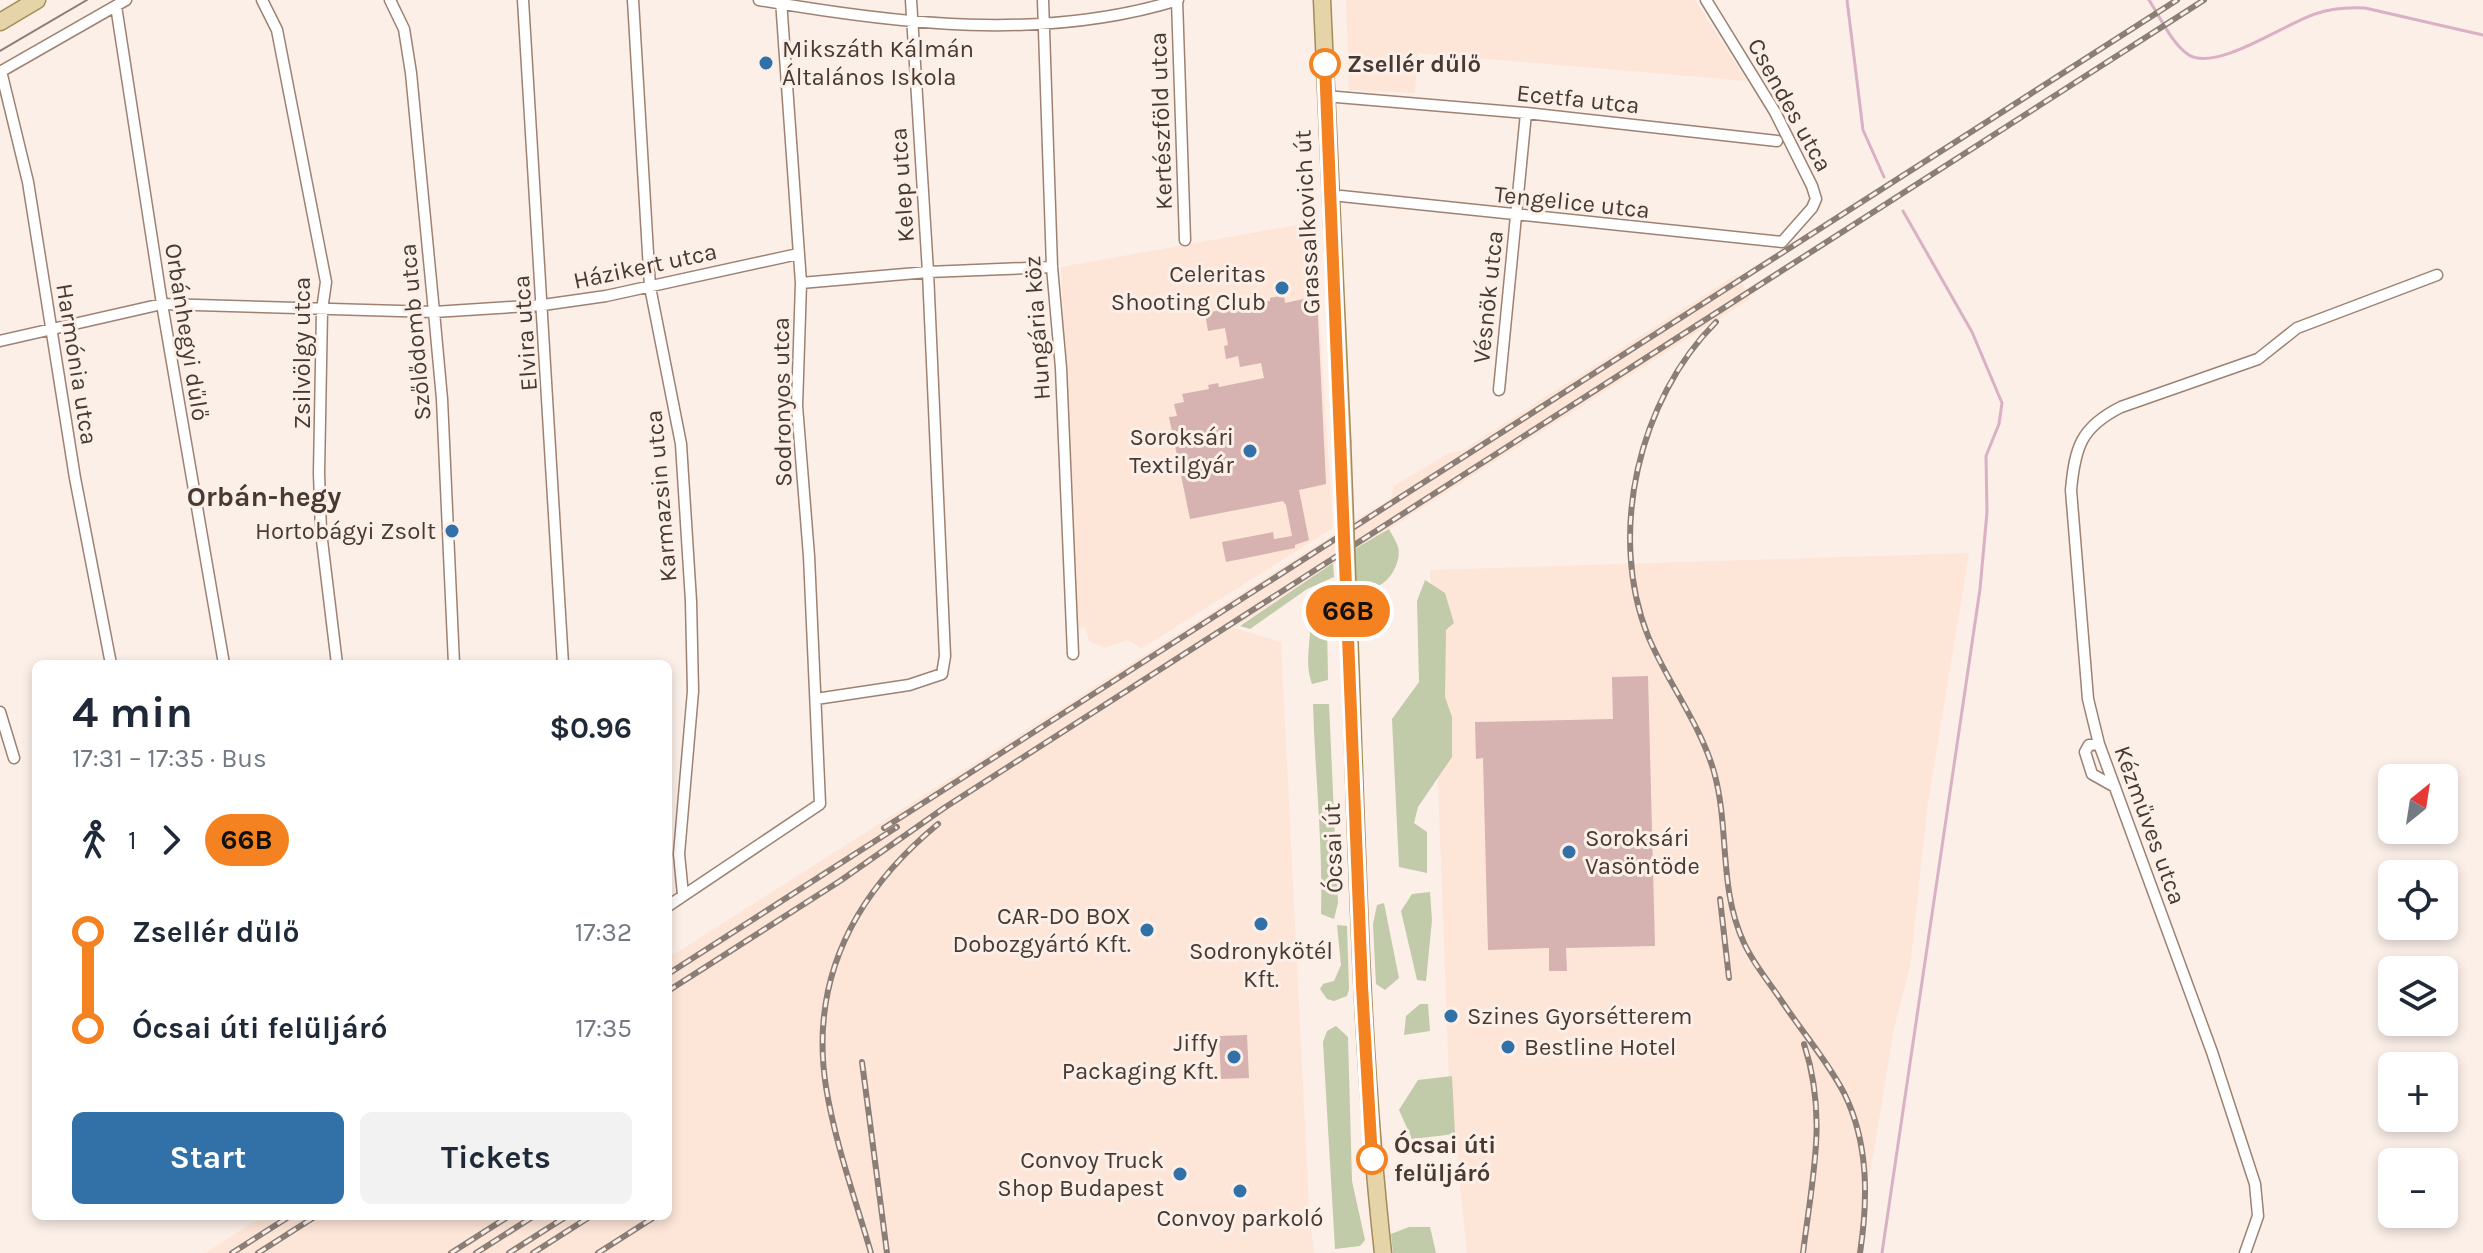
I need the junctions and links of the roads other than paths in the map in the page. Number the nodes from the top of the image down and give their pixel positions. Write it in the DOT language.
graph roads {
  1 [pos="37,0"];
  2 [pos="126,0"];
  3 [pos="262,0"];
  4 [pos="390,0"];
  5 [pos="523,0"];
  6 [pos="633,0"];
  7 [pos="759,0"];
  8 [pos="911,0"];
  9 [pos="1043,0"];
  10 [pos="1178,0"];
  11 [pos="1322,0"];
  12 [pos="1706,0"];
  13 [pos="781,2"];
  14 [pos="116,6"];
  15 [pos="0,22"];
  16 [pos="912,23"];
  17 [pos="1043,23"];
  18 [pos="0,71"];
  19 [pos="1325,96"];
  20 [pos="1526,113"];
  21 [pos="1777,141"];
  22 [pos="1341,196"];
  23 [pos="1515,217"];
  24 [pos="1793,229"];
  25 [pos="1185,240"];
  26 [pos="798,254"];
  27 [pos="1052,267"];
  28 [pos="928,272"];
  29 [pos="2437,275"];
  30 [pos="801,283"];
  31 [pos="650,287"];
  32 [pos="162,304"];
  33 [pos="543,305"];
  34 [pos="322,310"];
  35 [pos="434,312"];
  36 [pos="52,331"];
  37 [pos="0,341"];
  38 [pos="1499,390"];
  39 [pos="1342,441"];
  40 [pos="1073,654"];
  41 [pos="110,660"];
  42 [pos="223,660"];
  43 [pos="337,660"];
  44 [pos="454,660"];
  45 [pos="563,660"];
  46 [pos="816,699"];
  47 [pos="0,712"];
  48 [pos="2099,744"];
  49 [pos="14,758"];
  50 [pos="2115,787"];
  51 [pos="683,895"];
  52 [pos="672,903"];
  53 [pos="1383,1253"];
  54 [pos="2245,1253"];
  1 -- 15 [label="main road"];
  2 -- 14 [label="street"];
  3 -- 34 [label="street, Zsilvölgy utca"];
  4 -- 35 [label="street, Szőlődomb utca"];
  5 -- 33 [label="street, Elvira utca"];
  6 -- 31 [label="street, Karmazsin utca"];
  7 -- 13 [label="street"];
  8 -- 16 [label="street, Kelep utca"];
  9 -- 17 [label="street, Hungária köz"];
  10 -- 17 [label="street"];
  10 -- 25 [label="street, Kertészföld utca"];
  11 -- 19 [label="main road, Grassalkovich út"];
  12 -- 24 [label="street, Csendes utca"];
  13 -- 16 [label="street"];
  13 -- 26 [label="street, Sodronyos utca"];
  14 -- 18 [label="street"];
  14 -- 32 [label="street, Orbánhegyi dűlő"];
  16 -- 17 [label="street"];
  16 -- 28 [label="street, Kelep utca"];
  17 -- 27 [label="street, Hungária köz"];
  18 -- 36 [label="street, Harmónia utca"];
  19 -- 20 [label="street, Ecetfa utca"];
  19 -- 39 [label="main road, Grassalkovich út"];
  20 -- 21 [label="street, Ecetfa utca"];
  20 -- 23 [label="street, Vésnök utca"];
  22 -- 23 [label="street, Tengelice utca"];
  23 -- 24 [label="street, Tengelice utca"];
  23 -- 38 [label="street, Vésnök utca"];
  26 -- 30 [label="street, Sodronyos utca"];
  26 -- 31 [label="street, Házikert utca"];
  27 -- 28 [label="street"];
  27 -- 40 [label="street, Hungária köz"];
  28 -- 30 [label="street"];
  28 -- 46 [label="street, Kelep utca"];
  29 -- 48 [label="street, Kézműves utca"];
  30 -- 46 [label="street, Sodronyos utca"];
  31 -- 33 [label="street, Házikert utca"];
  31 -- 51 [label="street, Karmazsin utca"];
  32 -- 34 [label="street, Házikert utca"];
  32 -- 36 [label="street, Házikert utca"];
  32 -- 42 [label="street, Orbánhegyi dűlő"];
  33 -- 35 [label="street, Házikert utca"];
  33 -- 45 [label="street, Elvira utca"];
  34 -- 35 [label="street, Házikert utca"];
  34 -- 43 [label="street, Zsilvölgy utca"];
  35 -- 44 [label="street, Szőlődomb utca"];
  36 -- 37 [label="street, Házikert utca"];
  36 -- 41 [label="street, Harmónia utca"];
  39 -- 53 [label="main road, Ócsai út, bridge"];
  46 -- 51 [label="street, Sodronyos utca"];
  47 -- 49 [label="street"];
  48 -- 50 [label="street, Kézműves utca"];
  48 -- 50 [label="street"];
  50 -- 54 [label="street, Kézműves utca"];
  51 -- 52 [label="street"];
}
